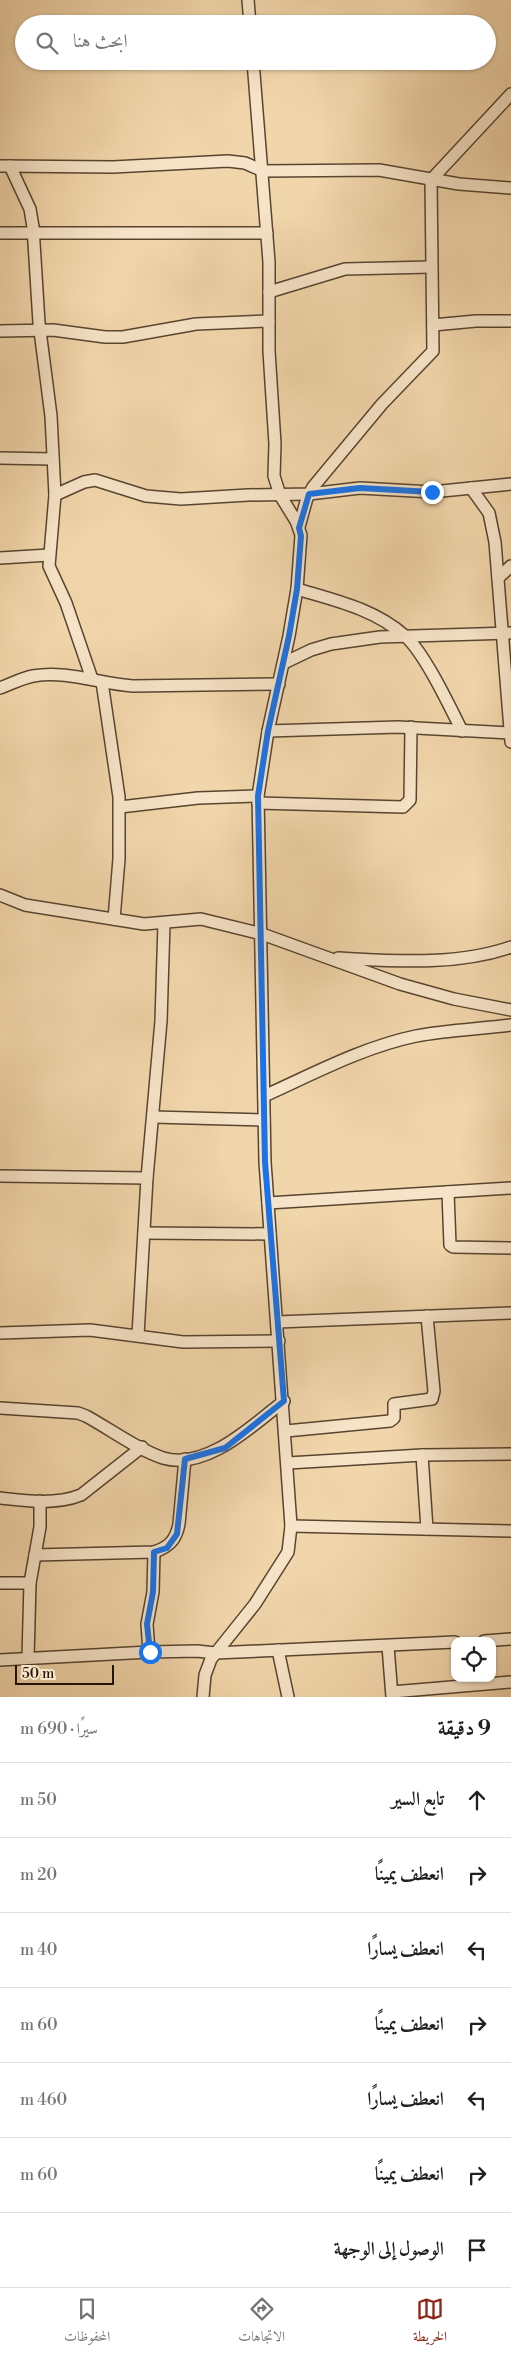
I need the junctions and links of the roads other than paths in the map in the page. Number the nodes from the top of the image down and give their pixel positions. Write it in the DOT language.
graph roads {
  1 [pos="248,0"];
  2 [pos="249,15"];
  3 [pos="254,70"];
  4 [pos="511,94"];
  5 [pos="497,109"];
  6 [pos="511,110"];
  7 [pos="5,166"];
  8 [pos="262,171"];
  9 [pos="431,180"];
  10 [pos="511,188"];
  11 [pos="0,233"];
  12 [pos="267,233"];
  13 [pos="34,234"];
  14 [pos="431,267"];
  15 [pos="269,292"];
  16 [pos="269,321"];
  17 [pos="511,321"];
  18 [pos="433,325"];
  19 [pos="0,330"];
  20 [pos="40,330"];
  21 [pos="0,458"];
  22 [pos="53,459"];
  23 [pos="511,484"];
  24 [pos="470,488"];
  25 [pos="54,494"];
  26 [pos="309,494"];
  27 [pos="280,495"];
  28 [pos="299,528"];
  29 [pos="49,555"];
  30 [pos="0,558"];
  31 [pos="511,566"];
  32 [pos="498,578"];
  33 [pos="297,589"];
  34 [pos="507,634"];
  35 [pos="406,637"];
  36 [pos="284,663"];
  37 [pos="97,680"];
  38 [pos="278,684"];
  39 [pos="0,688"];
  40 [pos="412,727"];
  41 [pos="268,731"];
  42 [pos="462,731"];
  43 [pos="511,733"];
  44 [pos="511,742"];
  45 [pos="258,800"];
  46 [pos="120,807"];
  47 [pos="0,895"];
  48 [pos="114,919"];
  49 [pos="164,923"];
  50 [pos="262,934"];
  51 [pos="511,947"];
  52 [pos="326,958"];
  53 [pos="511,1010"];
  54 [pos="511,1025"];
  55 [pos="264,1096"];
  56 [pos="153,1116"];
  57 [pos="264,1120"];
  58 [pos="0,1176"];
  59 [pos="147,1178"];
  60 [pos="511,1188"];
  61 [pos="448,1192"];
  62 [pos="268,1204"];
  63 [pos="144,1233"];
  64 [pos="270,1234"];
  65 [pos="511,1248"];
  66 [pos="511,1313"];
  67 [pos="427,1316"];
  68 [pos="277,1322"];
  69 [pos="0,1333"];
  70 [pos="138,1335"];
  71 [pos="279,1341"];
  72 [pos="284,1401"];
  73 [pos="0,1408"];
  74 [pos="286,1431"];
  75 [pos="142,1447"];
  76 [pos="422,1454"];
  77 [pos="511,1454"];
  78 [pos="185,1459"];
  79 [pos="288,1463"];
  80 [pos="0,1498"];
  81 [pos="40,1501"];
  82 [pos="292,1526"];
  83 [pos="428,1529"];
  84 [pos="511,1531"];
  85 [pos="154,1552"];
  86 [pos="35,1555"];
  87 [pos="0,1583"];
  88 [pos="30,1583"];
  89 [pos="511,1639"];
  90 [pos="496,1640"];
  91 [pos="451,1642"];
  92 [pos="388,1646"];
  93 [pos="278,1650"];
  94 [pos="150,1652"];
  95 [pos="215,1653"];
  96 [pos="28,1658"];
  97 [pos="0,1660"];
  98 [pos="511,1682"];
  99 [pos="392,1694"];
  100 [pos="203,1697"];
  101 [pos="288,1697"];
  1 -- 2 [label="street"];
  3 -- 8 [label="street"];
  4 -- 5 [label="street"];
  5 -- 6 [label="street"];
  5 -- 9 [label="street"];
  7 -- 8 [label="street"];
  7 -- 13 [label="street"];
  8 -- 9 [label="street"];
  8 -- 12 [label="street"];
  9 -- 10 [label="street"];
  9 -- 14 [label="street"];
  11 -- 13 [label="street"];
  12 -- 13 [label="street"];
  12 -- 15 [label="street"];
  13 -- 20 [label="street"];
  14 -- 15 [label="street"];
  14 -- 18 [label="street"];
  15 -- 16 [label="street"];
  16 -- 20 [label="street"];
  16 -- 27 [label="street"];
  17 -- 18 [label="street"];
  18 -- 26 [label="street"];
  19 -- 20 [label="street"];
  20 -- 22 [label="street"];
  21 -- 22 [label="street"];
  22 -- 25 [label="street"];
  23 -- 24 [label="street"];
  24 -- 26 [label="street"];
  24 -- 32 [label="street"];
  25 -- 27 [label="street"];
  25 -- 29 [label="street"];
  26 -- 27 [label="street"];
  26 -- 28 [label="street"];
  27 -- 28 [label="street"];
  28 -- 33 [label="street"];
  29 -- 30 [label="street"];
  29 -- 37 [label="street"];
  31 -- 32 [label="street"];
  32 -- 34 [label="street"];
  33 -- 35 [label="street"];
  33 -- 36 [label="street"];
  34 -- 35 [label="street"];
  34 -- 43 [label="street"];
  35 -- 36 [label="street"];
  35 -- 42 [label="street"];
  36 -- 38 [label="street"];
  37 -- 38 [label="street"];
  37 -- 39 [label="street"];
  37 -- 46 [label="street"];
  38 -- 41 [label="street"];
  40 -- 41 [label="street"];
  40 -- 42 [label="street"];
  40 -- 45 [label="street"];
  41 -- 45 [label="street"];
  42 -- 43 [label="street"];
  43 -- 44 [label="street"];
  45 -- 46 [label="street"];
  45 -- 50 [label="street"];
  46 -- 48 [label="street"];
  47 -- 48 [label="street"];
  48 -- 49 [label="street"];
  49 -- 50 [label="street"];
  49 -- 56 [label="street"];
  50 -- 52 [label="street"];
  50 -- 55 [label="street"];
  51 -- 52 [label="street"];
  52 -- 53 [label="street"];
  54 -- 55 [label="street"];
  55 -- 57 [label="street"];
  56 -- 57 [label="street"];
  56 -- 59 [label="street"];
  57 -- 62 [label="street"];
  58 -- 59 [label="street"];
  59 -- 63 [label="street"];
  60 -- 61 [label="street"];
  61 -- 62 [label="street"];
  61 -- 65 [label="street"];
  62 -- 64 [label="street"];
  63 -- 64 [label="street"];
  63 -- 70 [label="street"];
  64 -- 68 [label="street"];
  66 -- 67 [label="street"];
  67 -- 68 [label="street"];
  67 -- 74 [label="street"];
  68 -- 71 [label="street"];
  69 -- 70 [label="street"];
  70 -- 71 [label="street"];
  71 -- 72 [label="street"];
  72 -- 74 [label="street"];
  72 -- 78 [label="street"];
  73 -- 75 [label="street"];
  74 -- 79 [label="street"];
  75 -- 78 [label="street"];
  75 -- 81 [label="street"];
  76 -- 77 [label="street"];
  76 -- 79 [label="street"];
  76 -- 83 [label="street"];
  78 -- 85 [label="street"];
  79 -- 82 [label="street"];
  80 -- 81 [label="street"];
  81 -- 86 [label="street"];
  82 -- 83 [label="street"];
  82 -- 95 [label="street"];
  83 -- 84 [label="street"];
  85 -- 86 [label="street"];
  85 -- 94 [label="street"];
  86 -- 88 [label="street"];
  87 -- 88 [label="street"];
  88 -- 96 [label="street"];
  89 -- 90 [label="street"];
  91 -- 92 [label="street"];
  92 -- 93 [label="street"];
  92 -- 99 [label="street"];
  93 -- 95 [label="street"];
  93 -- 101 [label="street"];
  94 -- 95 [label="street"];
  94 -- 96 [label="street"];
  95 -- 100 [label="street"];
  96 -- 97 [label="street"];
  98 -- 99 [label="street"];
}
